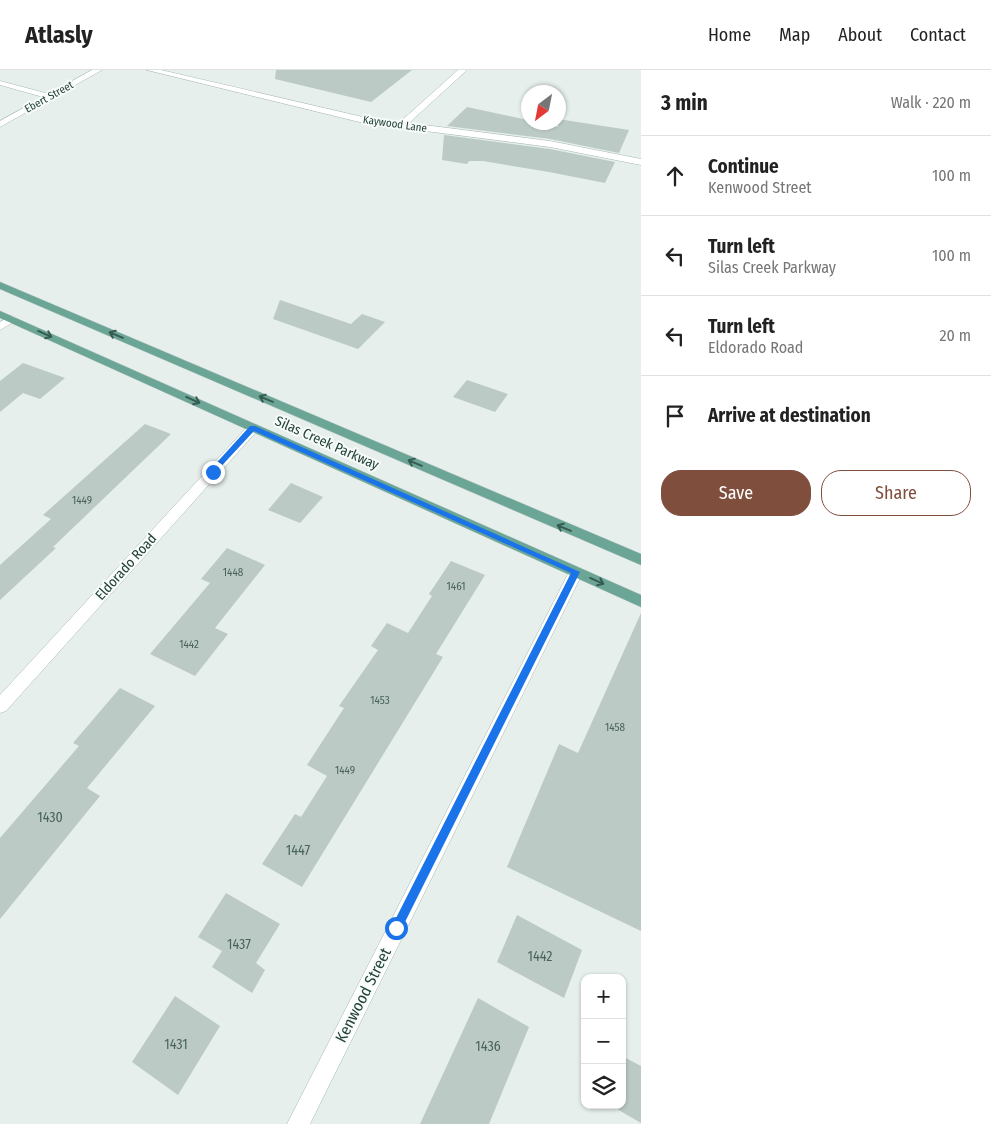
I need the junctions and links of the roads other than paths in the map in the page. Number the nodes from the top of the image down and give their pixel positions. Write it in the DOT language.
graph roads {
  1 [pos="98,70"];
  2 [pos="151,70"];
  3 [pos="463,70"];
  4 [pos="0,83"];
  5 [pos="50,97"];
  6 [pos="0,124"];
  7 [pos="402,125"];
  8 [pos="641,162"];
  9 [pos="0,285"];
  10 [pos="6,316"];
  11 [pos="0,327"];
  12 [pos="253,428"];
  13 [pos="641,560"];
  14 [pos="576,572"];
  15 [pos="641,601"];
  16 [pos="0,706"];
  17 [pos="298,1124"];
  1 -- 5 [label="street, Ebert Street"];
  2 -- 7 [label="street, Kaywood Lane"];
  3 -- 7 [label="street"];
  4 -- 5 [label="lane"];
  5 -- 6 [label="street, Ebert Street"];
  7 -- 8 [label="street, Kaywood Lane"];
  13 -- 9 [label="main road, Silas Creek Parkway, one-way"];
  10 -- 11 [label="street"];
  10 -- 12 [label="main road, Silas Creek Parkway, one-way"];
  12 -- 14 [label="main road, Silas Creek Parkway"];
  12 -- 16 [label="street, Eldorado Road"];
  14 -- 15 [label="main road, Silas Creek Parkway, one-way"];
  14 -- 17 [label="street, Kenwood Street"];
}
